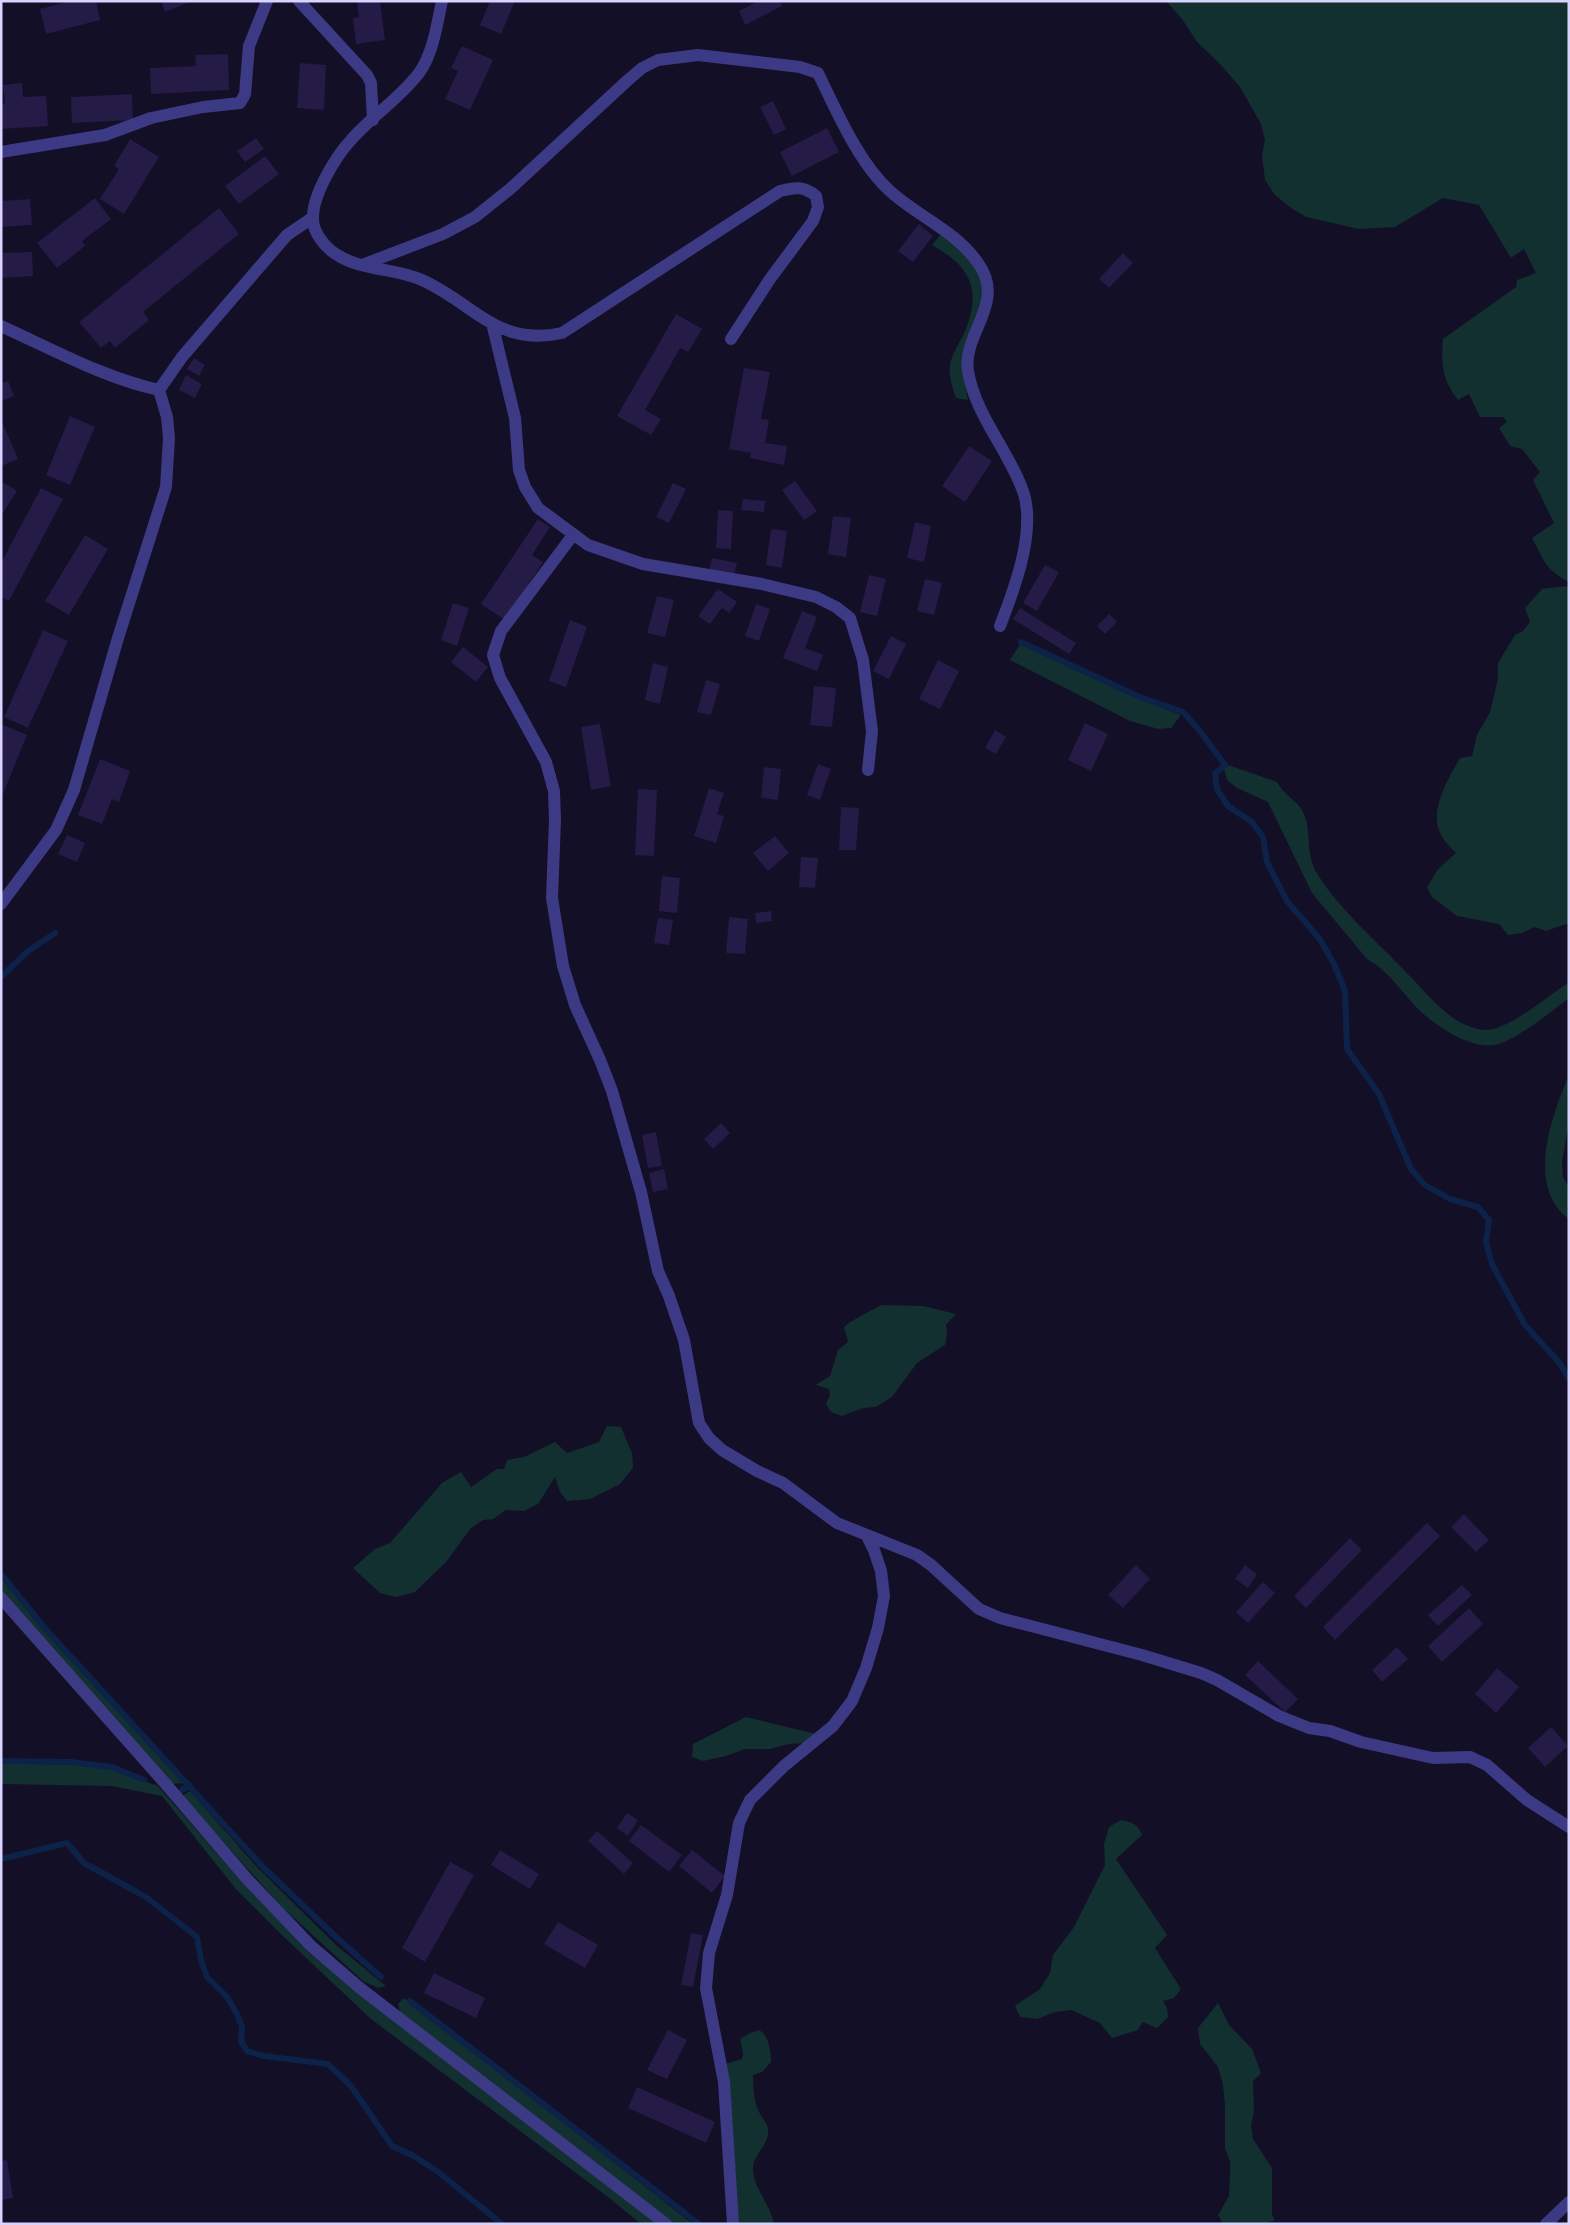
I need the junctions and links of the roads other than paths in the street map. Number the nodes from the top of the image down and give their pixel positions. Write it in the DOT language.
graph roads {
  1 [pos="267,1"];
  2 [pos="299,1"];
  3 [pos="442,1"];
  4 [pos="373,120"];
  5 [pos="1,152"];
  6 [pos="312,218"];
  7 [pos="362,264"];
  8 [pos="492,323"];
  9 [pos="1,326"];
  10 [pos="731,339"];
  11 [pos="158,390"];
  12 [pos="573,535"];
  13 [pos="1000,626"];
  14 [pos="868,770"];
  15 [pos="1,904"];
  16 [pos="867,1536"];
  17 [pos="1,1598"];
  18 [pos="1569,1827"];
  19 [pos="1569,2202"];
  20 [pos="666,2224"];
  21 [pos="733,2224"];
  22 [pos="1546,2224"];
  1 -- 5 [label="street"];
  2 -- 4 [label="street"];
  3 -- 4 [label="street"];
  4 -- 6 [label="street"];
  6 -- 7 [label="street"];
  6 -- 11 [label="street"];
  7 -- 8 [label="street"];
  7 -- 13 [label="street"];
  8 -- 10 [label="street"];
  8 -- 12 [label="street"];
  9 -- 11 [label="street"];
  11 -- 15 [label="street"];
  12 -- 14 [label="street"];
  12 -- 16 [label="street"];
  16 -- 18 [label="street"];
  16 -- 21 [label="street"];
  17 -- 20 [label="street"];
  19 -- 22 [label="street"];
}
